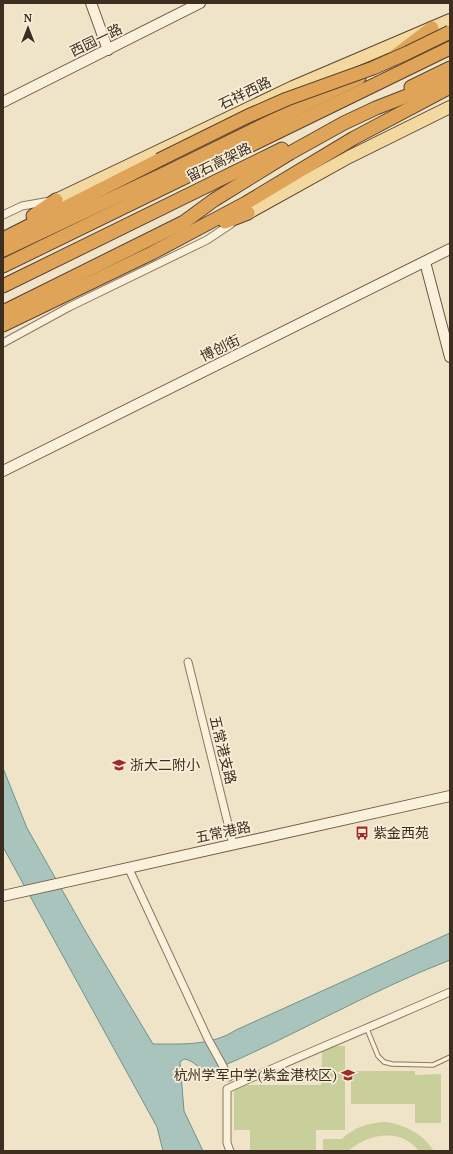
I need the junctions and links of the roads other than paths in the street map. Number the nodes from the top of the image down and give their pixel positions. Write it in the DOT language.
graph roads {
  1 [pos="91,3"];
  2 [pos="200,3"];
  3 [pos="450,20"];
  4 [pos="432,28"];
  5 [pos="450,32"];
  6 [pos="450,48"];
  7 [pos="108,50"];
  8 [pos="450,68"];
  9 [pos="450,78"];
  10 [pos="450,87"];
  11 [pos="3,102"];
  12 [pos="450,107"];
  13 [pos="56,200"];
  14 [pos="248,213"];
  15 [pos="3,215"];
  16 [pos="3,238"];
  17 [pos="3,250"];
  18 [pos="450,250"];
  19 [pos="152,253"];
  20 [pos="425,262"];
  21 [pos="3,266"];
  22 [pos="3,286"];
  23 [pos="3,312"];
  24 [pos="3,325"];
  25 [pos="3,343"];
  26 [pos="450,357"];
  27 [pos="3,471"];
  28 [pos="188,662"];
  29 [pos="450,796"];
  30 [pos="234,844"];
  31 [pos="128,867"];
  32 [pos="7,895"];
  33 [pos="450,992"];
  34 [pos="367,1029"];
  35 [pos="450,1057"];
  36 [pos="229,1077"];
  37 [pos="230,1151"];
  1 -- 7 [label="street"];
  2 -- 7 [label="street, 西园一路"];
  3 -- 4 [label="main road, 石祥西路"];
  4 -- 13 [label="main road, 石祥西路"];
  4 -- 17 [label="highway"];
  5 -- 16 [label="highway, bridge"];
  6 -- 21 [label="highway, 留石高架路"];
  7 -- 11 [label="street, 西园一路"];
  8 -- 22 [label="highway, 留石高架路"];
  9 -- 23 [label="highway"];
  10 -- 19 [label="highway"];
  12 -- 14 [label="main road"];
  13 -- 15 [label="street"];
  13 -- 16 [label="highway"];
  14 -- 19 [label="highway"];
  14 -- 25 [label="street"];
  18 -- 20 [label="street, 博创街"];
  19 -- 24 [label="highway"];
  20 -- 26 [label="street"];
  20 -- 27 [label="street, 博创街"];
  28 -- 30 [label="street, 五常港支路"];
  29 -- 30 [label="street, 五常港路"];
  30 -- 31 [label="street, 五常港路"];
  31 -- 32 [label="street, 五常港路"];
  31 -- 36 [label="street"];
  33 -- 34 [label="street"];
  34 -- 35 [label="lane"];
  34 -- 37 [label="street"];
}
